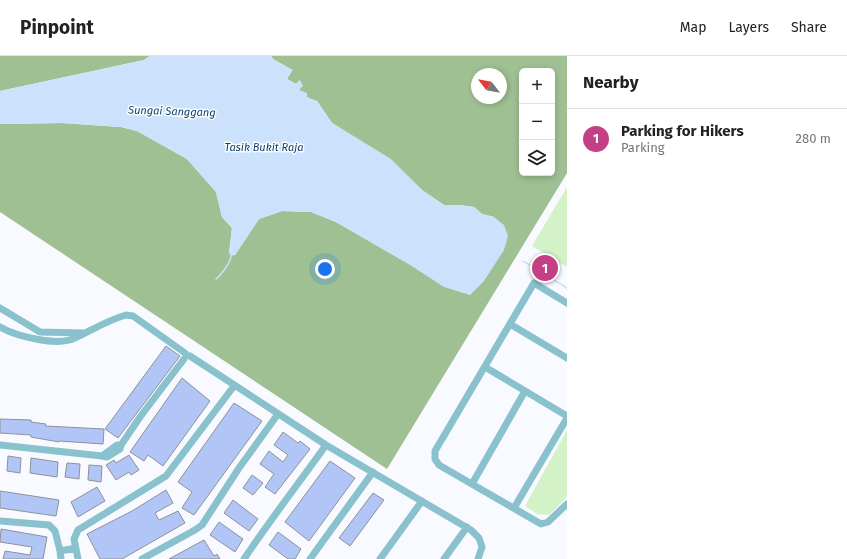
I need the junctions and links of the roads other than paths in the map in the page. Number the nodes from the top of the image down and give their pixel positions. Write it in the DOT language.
graph roads {
  1 [pos="567,303"];
  2 [pos="0,308"];
  3 [pos="510,324"];
  4 [pos="0,327"];
  5 [pos="84,333"];
  6 [pos="186,356"];
  7 [pos="567,358"];
  8 [pos="485,367"];
  9 [pos="234,386"];
  10 [pos="526,391"];
  11 [pos="278,414"];
  12 [pos="567,417"];
  13 [pos="326,445"];
  14 [pos="0,446"];
  15 [pos="373,472"];
  16 [pos="472,484"];
  17 [pos="422,501"];
  18 [pos="567,504"];
  19 [pos="514,508"];
  20 [pos="0,521"];
  21 [pos="467,527"];
  22 [pos="76,548"];
  23 [pos="60,551"];
  24 [pos="61,559"];
  25 [pos="78,559"];
  26 [pos="142,559"];
  27 [pos="244,559"];
  28 [pos="310,559"];
  29 [pos="380,559"];
  30 [pos="444,559"];
  31 [pos="478,559"];
  1 -- 3 [label="street"];
  2 -- 5 [label="street"];
  3 -- 7 [label="street"];
  3 -- 8 [label="street"];
  4 -- 5 [label="street"];
  5 -- 6 [label="street"];
  6 -- 9 [label="street"];
  6 -- 14 [label="street"];
  8 -- 10 [label="street"];
  8 -- 16 [label="street"];
  9 -- 11 [label="street"];
  9 -- 22 [label="street"];
  10 -- 12 [label="street"];
  10 -- 16 [label="street"];
  11 -- 13 [label="street"];
  11 -- 26 [label="street"];
  12 -- 19 [label="street"];
  13 -- 15 [label="street"];
  13 -- 27 [label="street"];
  15 -- 17 [label="street"];
  15 -- 28 [label="street"];
  16 -- 19 [label="street"];
  17 -- 21 [label="street"];
  17 -- 29 [label="street"];
  18 -- 19 [label="street"];
  20 -- 23 [label="street"];
  21 -- 30 [label="street"];
  21 -- 31 [label="street"];
  22 -- 23 [label="street"];
  22 -- 25 [label="street"];
  23 -- 24 [label="street"];
}
